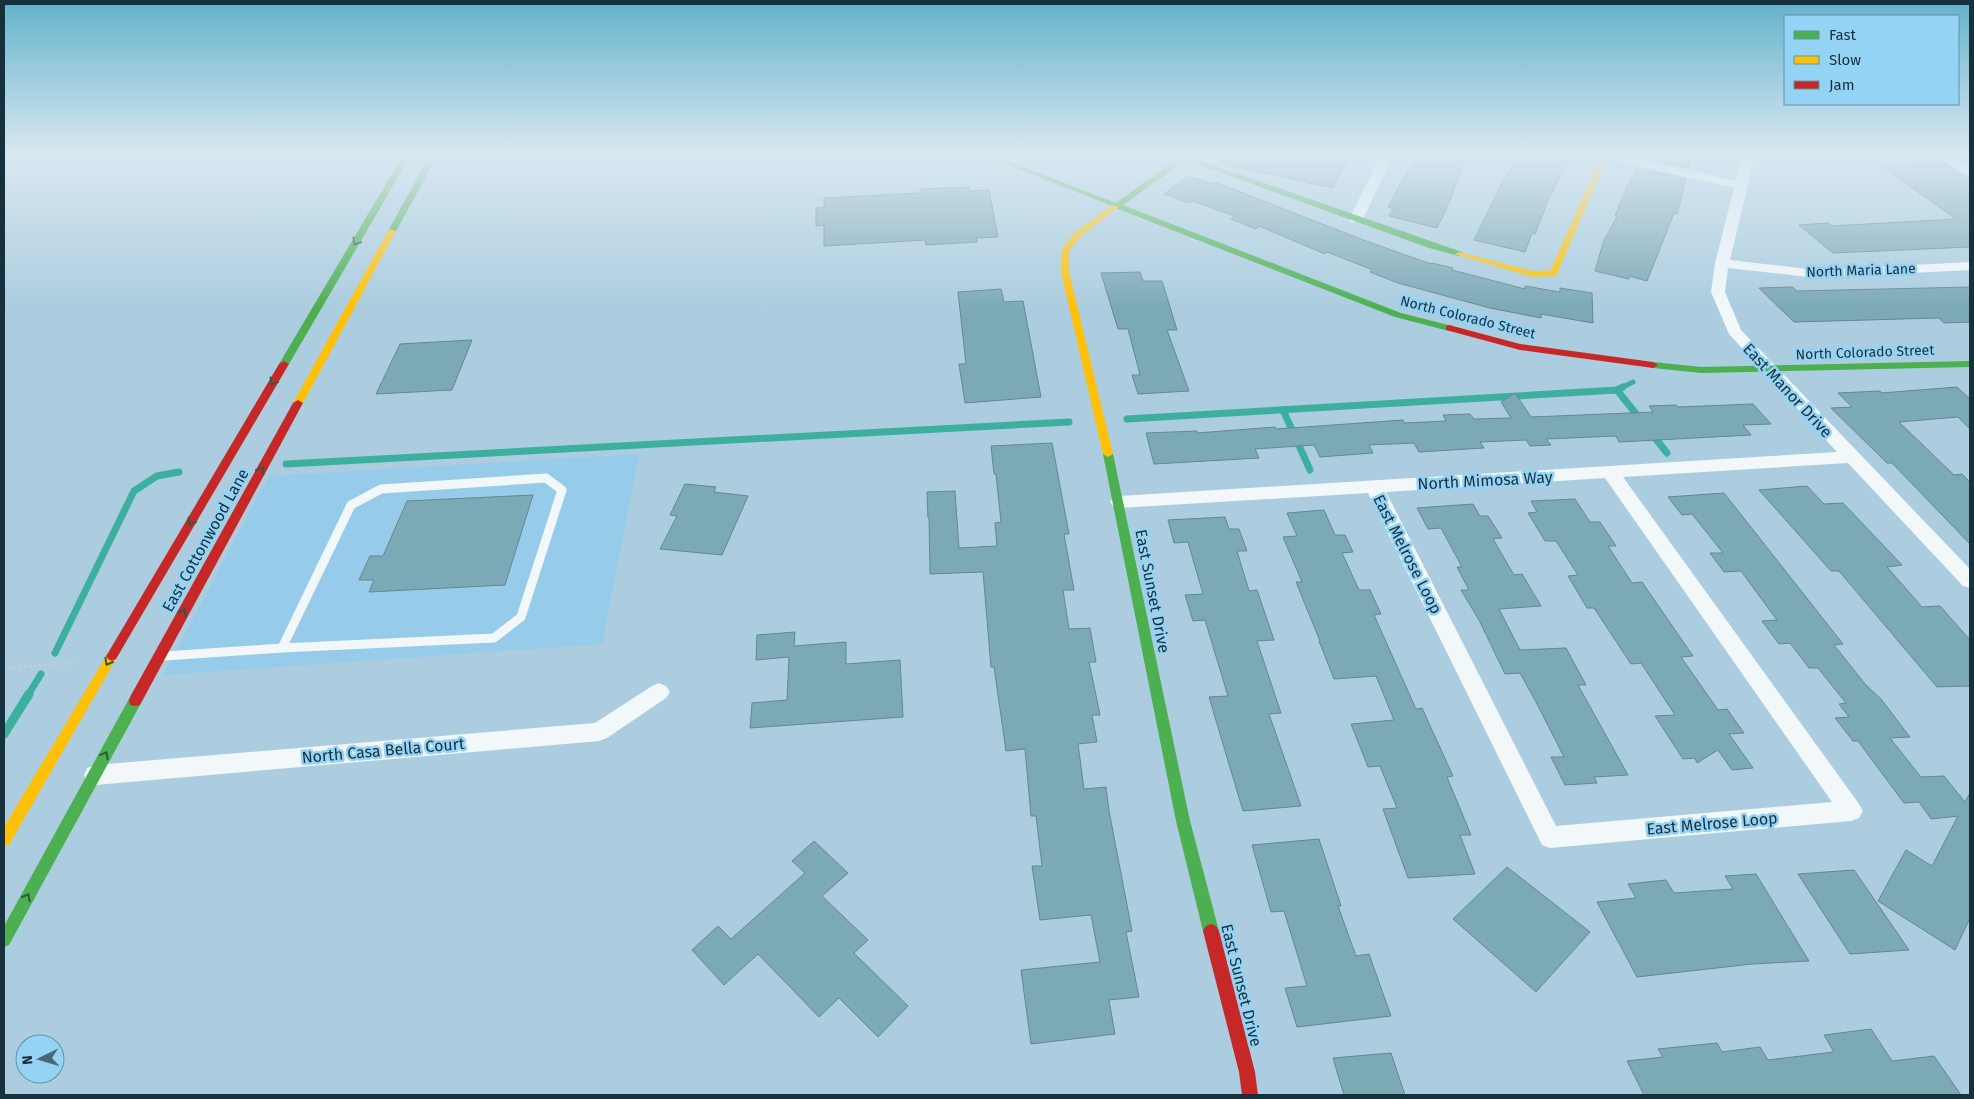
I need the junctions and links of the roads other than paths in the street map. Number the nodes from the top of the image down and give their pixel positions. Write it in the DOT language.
graph roads {
  1 [pos="377,206"];
  2 [pos="406,206"];
  3 [pos="1118,206"];
  4 [pos="1321,206"];
  5 [pos="1362,206"];
  6 [pos="1584,206"];
  7 [pos="1737,206"];
  8 [pos="1356,219"];
  9 [pos="1722,263"];
  10 [pos="1970,266"];
  11 [pos="1970,364"];
  12 [pos="1768,369"];
  13 [pos="1852,457"];
  14 [pos="1610,472"];
  15 [pos="1374,486"];
  16 [pos="1118,502"];
  17 [pos="1970,580"];
  18 [pos="282,648"];
  19 [pos="160,656"];
  20 [pos="659,692"];
  21 [pos="95,775"];
  22 [pos="4,840"];
  23 [pos="4,940"];
  24 [pos="1250,1095"];
  1 -- 22 [label="street, East Cottonwood Lane, one-way"];
  19 -- 2 [label="street, East Cottonwood Lane, one-way"];
  3 -- 12 [label="street, North Colorado Street"];
  3 -- 16 [label="street, East Sunset Drive"];
  4 -- 8 [label="street, East Sunset Drive"];
  5 -- 8 [label="street"];
  6 -- 8 [label="street"];
  7 -- 9 [label="street, East Manor Drive"];
  9 -- 10 [label="street, North Maria Lane"];
  9 -- 12 [label="street, East Manor Drive"];
  11 -- 12 [label="street, North Colorado Street"];
  12 -- 13 [label="street, East Manor Drive"];
  13 -- 14 [label="street, North Mimosa Way"];
  13 -- 17 [label="street, East Manor Drive"];
  14 -- 15 [label="street, North Mimosa Way"];
  14 -- 15 [label="street, East Melrose Loop"];
  15 -- 16 [label="street, North Mimosa Way"];
  16 -- 24 [label="street, East Sunset Drive"];
  18 -- 18 [label="lane"];
  18 -- 19 [label="lane"];
  21 -- 19 [label="street, East Cottonwood Lane, one-way"];
  20 -- 21 [label="street, North Casa Bella Court"];
  23 -- 21 [label="street, East Cottonwood Lane, one-way"];
}
